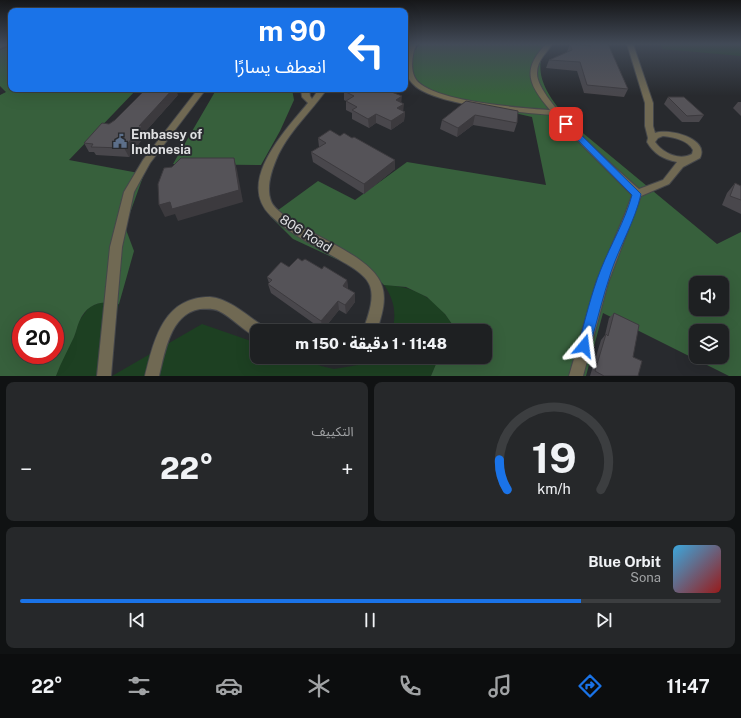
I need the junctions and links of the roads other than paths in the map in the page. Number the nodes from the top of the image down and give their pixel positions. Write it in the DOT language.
graph roads {
  1 [pos="409,62"];
  2 [pos="536,62"];
  3 [pos="636,62"];
  4 [pos="200,92"];
  5 [pos="305,92"];
  6 [pos="321,92"];
  7 [pos="312,104"];
  8 [pos="555,113"];
  9 [pos="649,126"];
  10 [pos="662,134"];
  11 [pos="652,138"];
  12 [pos="659,151"];
  13 [pos="688,160"];
  14 [pos="673,173"];
  15 [pos="637,194"];
  16 [pos="372,324"];
  17 [pos="250,326"];
  18 [pos="104,376"];
  19 [pos="152,376"];
  20 [pos="576,376"];
  1 -- 8 [label="street"];
  2 -- 8 [label="street"];
  3 -- 9 [label="street"];
  4 -- 18 [label="street"];
  5 -- 7 [label="street"];
  6 -- 7 [label="street, 806 Road"];
  7 -- 16 [label="street, 806 Road"];
  8 -- 15 [label="street"];
  9 -- 10 [label="street"];
  9 -- 11 [label="street"];
  10 -- 11 [label="street"];
  10 -- 13 [label="street"];
  11 -- 12 [label="street"];
  12 -- 13 [label="street"];
  12 -- 14 [label="street"];
  13 -- 14 [label="street"];
  14 -- 15 [label="street"];
  15 -- 20 [label="street"];
  17 -- 19 [label="street"];
}
